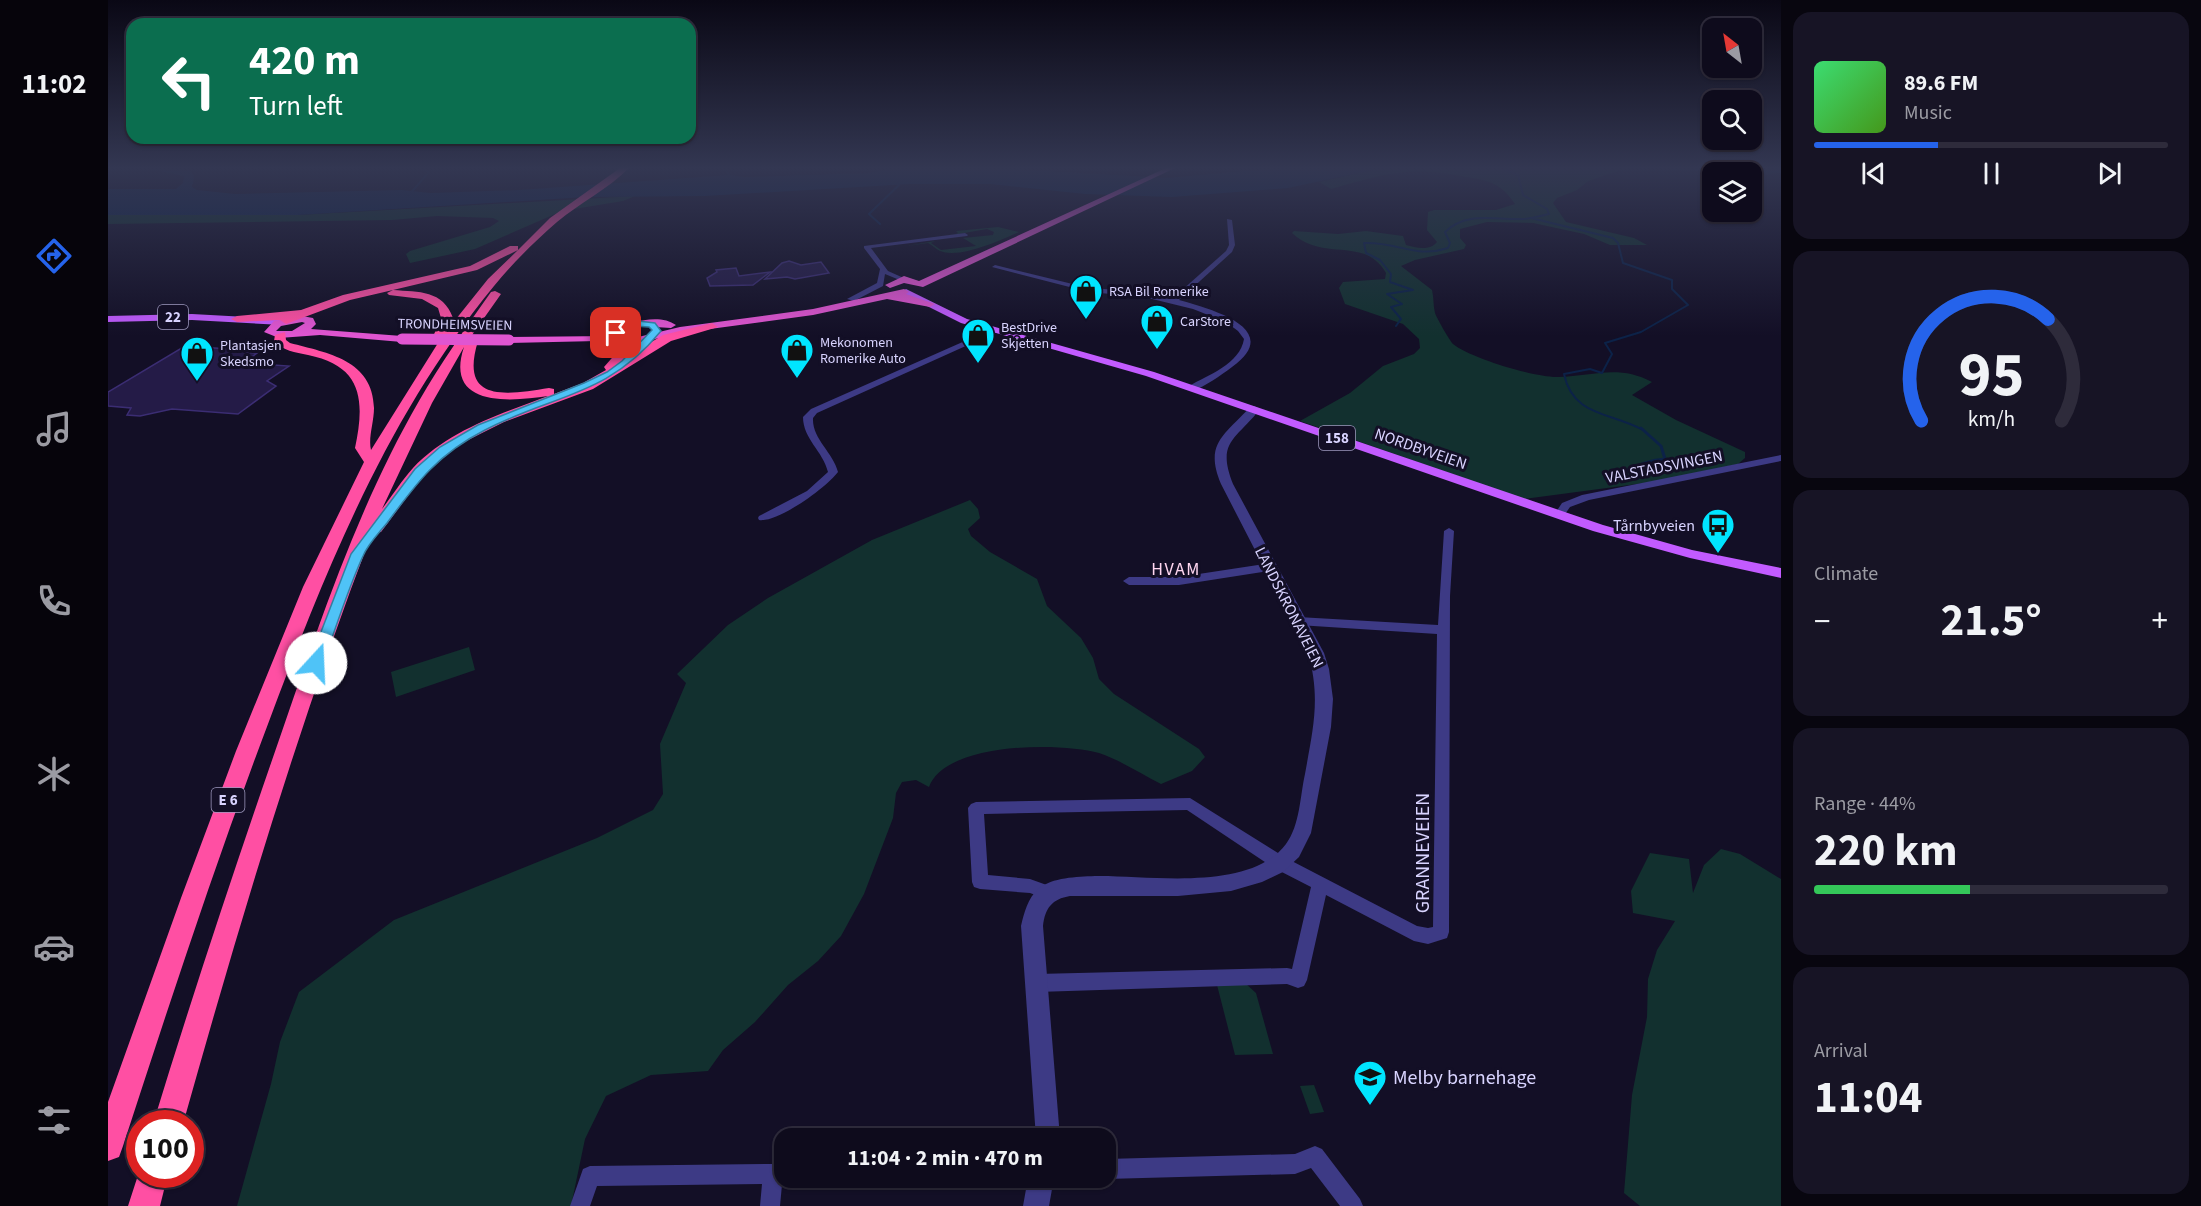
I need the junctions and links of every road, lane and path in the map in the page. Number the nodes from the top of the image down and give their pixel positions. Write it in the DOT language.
graph roads {
  1 [pos="548,224"];
  2 [pos="562,224"];
  3 [pos="1046,224"];
  4 [pos="1230,224"];
  5 [pos="540,231"];
  6 [pos="961,237"];
  7 [pos="1014,239"];
  8 [pos="995,267"];
  9 [pos="888,277"];
  10 [pos="904,279"];
  11 [pos="918,286"];
  12 [pos="905,292"];
  13 [pos="490,301"];
  14 [pos="854,301"];
  15 [pos="1173,302"];
  16 [pos="930,304"];
  17 [pos="320,307"];
  18 [pos="237,319"];
  19 [pos="108,320"];
  20 [pos="724,321"];
  21 [pos="311,322"];
  22 [pos="712,327"];
  23 [pos="982,327"];
  24 [pos="282,329"];
  25 [pos="995,331"];
  26 [pos="651,332"];
  27 [pos="582,333"];
  28 [pos="621,335"];
  29 [pos="404,336"];
  30 [pos="511,338"];
  31 [pos="432,358"];
  32 [pos="618,369"];
  33 [pos="1197,389"];
  34 [pos="1259,411"];
  35 [pos="1781,458"];
  36 [pos="372,463"];
  37 [pos="1559,515"];
  38 [pos="763,518"];
  39 [pos="1449,531"];
  40 [pos="357,554"];
  41 [pos="1271,567"];
  42 [pos="1781,573"];
  43 [pos="1129,581"];
  44 [pos="1298,621"];
  45 [pos="1444,630"];
  46 [pos="1280,863"];
  47 [pos="1320,884"];
  48 [pos="1049,893"];
  49 [pos="1037,983"];
  50 [pos="172,1110"];
  51 [pos="1047,1128"];
  52 [pos="108,1146"];
  53 [pos="1116,1169"];
  54 [pos="774,1174"];
  55 [pos="149,1188"];
  56 [pos="775,1188"];
  57 [pos="1039,1188"];
  58 [pos="144,1206"];
  59 [pos="580,1206"];
  60 [pos="770,1206"];
  61 [pos="1036,1206"];
  62 [pos="1353,1206"];
  1 -- 5 [label="highway, E 6"];
  2 -- 13 [label="highway, E 6"];
  3 -- 7 [label="highway, 22"];
  4 -- 15 [label="street"];
  5 -- 17 [label="highway"];
  5 -- 31 [label="highway, E 6"];
  6 -- 9 [label="street"];
  7 -- 10 [label="highway, 22"];
  7 -- 11 [label="highway, 22"];
  8 -- 15 [label="street"];
  9 -- 10 [label="highway, 22"];
  9 -- 12 [label="highway"];
  9 -- 14 [label="highway, 22"];
  9 -- 14 [label="street"];
  10 -- 11 [label="highway"];
  11 -- 12 [label="highway, 22"];
  11 -- 23 [label="main road, NORDBYVEIEN / 158"];
  12 -- 14 [label="highway, 22"];
  12 -- 16 [label="main road, NORDBYVEIEN / 158"];
  13 -- 28 [label="highway"];
  13 -- 40 [label="highway, E 6"];
  14 -- 16 [label="highway, 22"];
  14 -- 20 [label="highway, 22"];
  14 -- 22 [label="highway, 22"];
  15 -- 33 [label="street"];
  16 -- 23 [label="main road, NORDBYVEIEN / 158"];
  17 -- 18 [label="highway"];
  17 -- 24 [label="highway"];
  18 -- 19 [label="main road, TRONDHEIMSVEIEN / 22"];
  18 -- 24 [label="main road, TRONDHEIMSVEIEN / 22"];
  19 -- 24 [label="main road, TRONDHEIMSVEIEN / 22"];
  20 -- 26 [label="highway, 22"];
  20 -- 27 [label="highway, 22"];
  21 -- 24 [label="highway"];
  21 -- 29 [label="highway, TRONDHEIMSVEIEN / 22"];
  21 -- 31 [label="highway"];
  22 -- 26 [label="highway, 22"];
  22 -- 32 [label="highway"];
  23 -- 25 [label="main road, NORDBYVEIEN / 158"];
  24 -- 29 [label="highway, TRONDHEIMSVEIEN / 22"];
  24 -- 36 [label="highway"];
  25 -- 33 [label="main road, NORDBYVEIEN / 158"];
  25 -- 38 [label="street"];
  26 -- 28 [label="highway, 22"];
  26 -- 28 [label="highway, 22"];
  26 -- 32 [label="highway"];
  27 -- 28 [label="highway, TRONDHEIMSVEIEN / 22"];
  27 -- 30 [label="highway, TRONDHEIMSVEIEN / 22"];
  28 -- 30 [label="highway, TRONDHEIMSVEIEN / 22"];
  29 -- 30 [label="highway, TRONDHEIMSVEIEN / 22, bridge"];
  31 -- 36 [label="highway, E 6"];
  32 -- 40 [label="highway"];
  33 -- 34 [label="main road, NORDBYVEIEN / 158"];
  34 -- 37 [label="main road, NORDBYVEIEN / 158"];
  34 -- 41 [label="street, LANDSKRONAVEIEN"];
  35 -- 37 [label="street, VALSTADSVINGEN"];
  36 -- 52 [label="highway, E 6"];
  37 -- 42 [label="main road, NORDBYVEIEN / 158"];
  39 -- 45 [label="street, GRANNEVEIEN"];
  40 -- 50 [label="highway, E 6"];
  41 -- 43 [label="street"];
  41 -- 44 [label="street, LANDSKRONAVEIEN"];
  44 -- 45 [label="street"];
  44 -- 46 [label="street, LANDSKRONAVEIEN"];
  45 -- 47 [label="street, GRANNEVEIEN"];
  46 -- 47 [label="street, GRANNEVEIEN"];
  46 -- 48 [label="street, LANDSKRONAVEIEN"];
  46 -- 48 [label="street, LANDSKRONAVEIEN"];
  47 -- 49 [label="street"];
  48 -- 49 [label="street"];
  49 -- 51 [label="street"];
  53 -- 62 [label="street"];
  54 -- 59 [label="street"];
  55 -- 58 [label="highway"];
  56 -- 60 [label="street"];
  57 -- 61 [label="street"];
}
